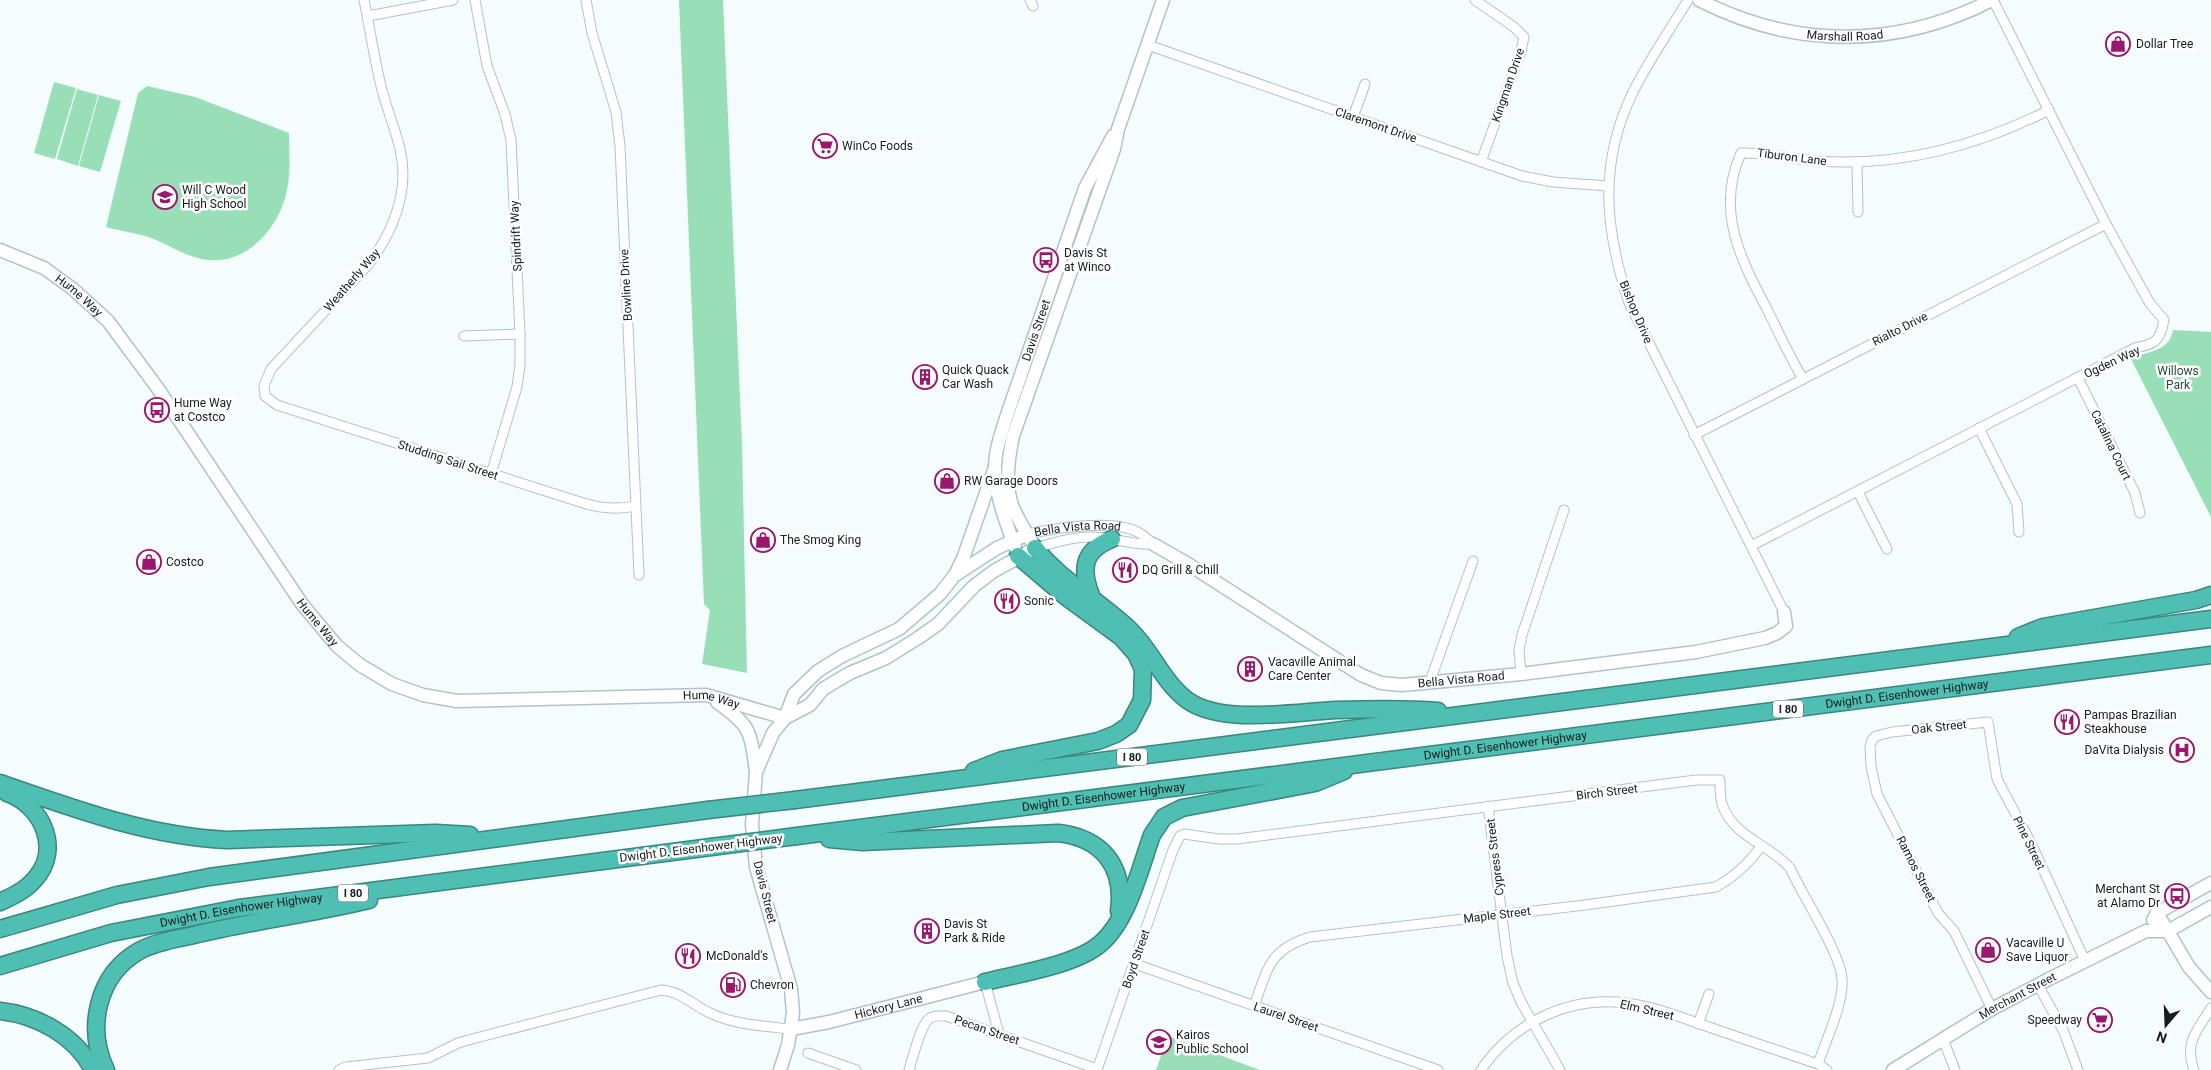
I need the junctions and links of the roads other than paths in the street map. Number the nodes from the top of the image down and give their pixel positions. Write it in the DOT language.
graph roads {
  1 [pos="364,0"];
  2 [pos="453,0"];
  3 [pos="475,0"];
  4 [pos="586,0"];
  5 [pos="1163,0"];
  6 [pos="1475,0"];
  7 [pos="1688,0"];
  8 [pos="1699,0"];
  9 [pos="1992,0"];
  10 [pos="368,16"];
  11 [pos="1148,45"];
  12 [pos="1365,84"];
  13 [pos="2049,110"];
  14 [pos="1353,117"];
  15 [pos="1118,129"];
  16 [pos="1480,162"];
  17 [pos="1857,162"];
  18 [pos="1608,186"];
  19 [pos="1858,212"];
  20 [pos="2106,224"];
  21 [pos="0,250"];
  22 [pos="520,334"];
  23 [pos="464,336"];
  24 [pos="2078,378"];
  25 [pos="1803,379"];
  26 [pos="265,396"];
  27 [pos="1979,428"];
  28 [pos="1694,435"];
  29 [pos="995,468"];
  30 [pos="491,474"];
  31 [pos="1858,492"];
  32 [pos="635,506"];
  33 [pos="1564,510"];
  34 [pos="2140,513"];
  35 [pos="2019,532"];
  36 [pos="1112,539"];
  37 [pos="1012,540"];
  38 [pos="1032,541"];
  39 [pos="1153,544"];
  40 [pos="1751,546"];
  41 [pos="1887,549"];
  42 [pos="1018,556"];
  43 [pos="1473,561"];
  44 [pos="639,575"];
  45 [pos="954,576"];
  46 [pos="2211,595"];
  47 [pos="1092,598"];
  48 [pos="1784,612"];
  49 [pos="2211,619"];
  50 [pos="1995,646"];
  51 [pos="2211,655"];
  52 [pos="1521,674"];
  53 [pos="1429,684"];
  54 [pos="706,695"];
  55 [pos="1468,714"];
  56 [pos="785,718"];
  57 [pos="1988,722"];
  58 [pos="1890,733"];
  59 [pos="1364,763"];
  60 [pos="756,772"];
  61 [pos="949,780"];
  62 [pos="0,783"];
  63 [pos="0,791"];
  64 [pos="1488,806"];
  65 [pos="797,836"];
  66 [pos="504,838"];
  67 [pos="1761,846"];
  68 [pos="1174,848"];
  69 [pos="438,882"];
  70 [pos="2211,883"];
  71 [pos="0,902"];
  72 [pos="2211,907"];
  73 [pos="2157,913"];
  74 [pos="1502,914"];
  75 [pos="1117,924"];
  76 [pos="0,928"];
  77 [pos="2146,931"];
  78 [pos="2168,931"];
  79 [pos="2085,961"];
  80 [pos="1135,964"];
  81 [pos="0,966"];
  82 [pos="985,982"];
  83 [pos="2038,985"];
  84 [pos="2211,992"];
  85 [pos="1709,994"];
  86 [pos="1254,1006"];
  87 [pos="2211,1008"];
  88 [pos="1992,1009"];
  89 [pos="0,1011"];
  90 [pos="1532,1022"];
  91 [pos="1698,1024"];
  92 [pos="791,1029"];
  93 [pos="999,1034"];
  94 [pos="1944,1039"];
  95 [pos="808,1053"];
  96 [pos="1818,1064"];
  97 [pos="1097,1069"];
  98 [pos="93,1070"];
  99 [pos="106,1070"];
  100 [pos="339,1070"];
  101 [pos="780,1070"];
  102 [pos="856,1070"];
  103 [pos="909,1070"];
  104 [pos="1438,1070"];
  105 [pos="1481,1070"];
  106 [pos="1560,1070"];
  107 [pos="1827,1070"];
  108 [pos="1893,1070"];
  109 [pos="1955,1070"];
  110 [pos="2078,1070"];
  111 [pos="2194,1070"];
  1 -- 10 [label="street, Weatherly Way"];
  2 -- 10 [label="street"];
  3 -- 22 [label="street, Spindrift Way"];
  4 -- 32 [label="street, Bowline Drive"];
  5 -- 11 [label="street, Davis Street"];
  6 -- 16 [label="street, Kingman Drive"];
  7 -- 18 [label="street, Bishop Drive"];
  8 -- 9 [label="street, Marshall Road"];
  9 -- 13 [label="street, Ogden Way"];
  10 -- 26 [label="street, Weatherly Way"];
  11 -- 14 [label="street, Claremont Drive"];
  11 -- 15 [label="street, Davis Street"];
  12 -- 14 [label="street"];
  13 -- 17 [label="street, Tiburon Lane"];
  13 -- 20 [label="street, Ogden Way"];
  14 -- 16 [label="street, Claremont Drive"];
  15 -- 29 [label="street, Davis Street"];
  15 -- 38 [label="street, Davis Street"];
  16 -- 18 [label="street, Claremont Drive"];
  17 -- 19 [label="street"];
  17 -- 25 [label="street, Tiburon Lane"];
  18 -- 28 [label="street, Bishop Drive"];
  20 -- 24 [label="street, Ogden Way"];
  20 -- 25 [label="street, Rialto Drive"];
  21 -- 54 [label="street, Hume Way"];
  22 -- 23 [label="street"];
  22 -- 30 [label="street, Spindrift Way"];
  24 -- 27 [label="street, Ogden Way"];
  24 -- 34 [label="street, Catalina Court"];
  25 -- 28 [label="street, Rialto Drive"];
  26 -- 30 [label="street, Studding Sail Street"];
  27 -- 31 [label="street, Ogden Way"];
  27 -- 35 [label="street"];
  28 -- 40 [label="street, Bishop Drive"];
  29 -- 37 [label="street, Davis Street"];
  29 -- 45 [label="street"];
  30 -- 32 [label="street, Studding Sail Street"];
  31 -- 40 [label="street, Ogden Way"];
  31 -- 41 [label="street"];
  32 -- 44 [label="street, Bowline Drive"];
  33 -- 52 [label="street"];
  36 -- 38 [label="street, Bella Vista Road"];
  36 -- 39 [label="street, Bella Vista Road"];
  36 -- 47 [label="highway"];
  37 -- 38 [label="street, Davis Street"];
  37 -- 42 [label="street, Davis Street"];
  37 -- 45 [label="street, Davis Street"];
  38 -- 39 [label="street, Bella Vista Road"];
  38 -- 42 [label="street, Davis Street"];
  38 -- 47 [label="highway"];
  39 -- 53 [label="street, Bella Vista Road"];
  40 -- 48 [label="street, Bishop Drive"];
  42 -- 56 [label="street, Davis Street"];
  42 -- 61 [label="highway"];
  43 -- 53 [label="street"];
  45 -- 56 [label="street, Davis Street"];
  46 -- 50 [label="highway"];
  47 -- 55 [label="highway"];
  48 -- 52 [label="street, Bella Vista Road"];
  49 -- 50 [label="highway, I 80"];
  50 -- 55 [label="highway, I 80"];
  51 -- 59 [label="highway, Dwight D. Eisenhower Highway / I 80"];
  52 -- 53 [label="street, Bella Vista Road"];
  54 -- 56 [label="street, Hume Way"];
  54 -- 60 [label="street"];
  55 -- 61 [label="highway, I 80"];
  56 -- 60 [label="street, Davis Street"];
  57 -- 58 [label="street, Oak Street"];
  57 -- 79 [label="street, Pine Street"];
  58 -- 88 [label="street, Ramos Street"];
  59 -- 65 [label="highway, Dwight D. Eisenhower Highway / I 80"];
  59 -- 75 [label="highway"];
  60 -- 92 [label="street, Davis Street"];
  61 -- 66 [label="highway, I 80, bridge"];
  62 -- 66 [label="highway"];
  63 -- 71 [label="highway"];
  64 -- 67 [label="street, Birch Street"];
  64 -- 68 [label="street, Birch Street"];
  64 -- 74 [label="street, Cypress Street"];
  65 -- 69 [label="highway, Dwight D. Eisenhower Highway / I 80, bridge"];
  65 -- 75 [label="highway"];
  66 -- 76 [label="highway, I 80"];
  67 -- 74 [label="street, Maple Street"];
  67 -- 96 [label="street, Birch Street"];
  68 -- 80 [label="street, Boyd Street"];
  69 -- 81 [label="highway, Dwight D. Eisenhower Highway / I 80"];
  69 -- 99 [label="highway"];
  70 -- 73 [label="street"];
  72 -- 78 [label="street, Merchant Street"];
  73 -- 77 [label="street"];
  73 -- 78 [label="street"];
  74 -- 86 [label="street, Maple Street"];
  74 -- 90 [label="street, Cypress Street"];
  75 -- 82 [label="highway"];
  77 -- 78 [label="street, Merchant Street"];
  77 -- 79 [label="street, Merchant Street"];
  78 -- 84 [label="street"];
  79 -- 83 [label="street, Merchant Street"];
  80 -- 86 [label="street, Laurel Street"];
  80 -- 97 [label="street, Boyd Street"];
  82 -- 92 [label="street, Hickory Lane"];
  82 -- 93 [label="street"];
  83 -- 88 [label="street, Merchant Street"];
  83 -- 110 [label="street"];
  85 -- 91 [label="street"];
  86 -- 104 [label="street, Laurel Street"];
  87 -- 111 [label="street"];
  88 -- 94 [label="street, Merchant Street"];
  89 -- 98 [label="highway"];
  90 -- 91 [label="street, Elm Street"];
  90 -- 105 [label="street, Elm Street"];
  90 -- 106 [label="street, Cypress Street"];
  91 -- 96 [label="street, Elm Street"];
  92 -- 100 [label="street"];
  92 -- 101 [label="street, Davis Street"];
  93 -- 97 [label="street, Pecan Street"];
  93 -- 103 [label="street, Pecan Street"];
  94 -- 108 [label="street, Merchant Street"];
  94 -- 109 [label="street"];
  95 -- 102 [label="street"];
  96 -- 107 [label="street, Elm Street"];
}
